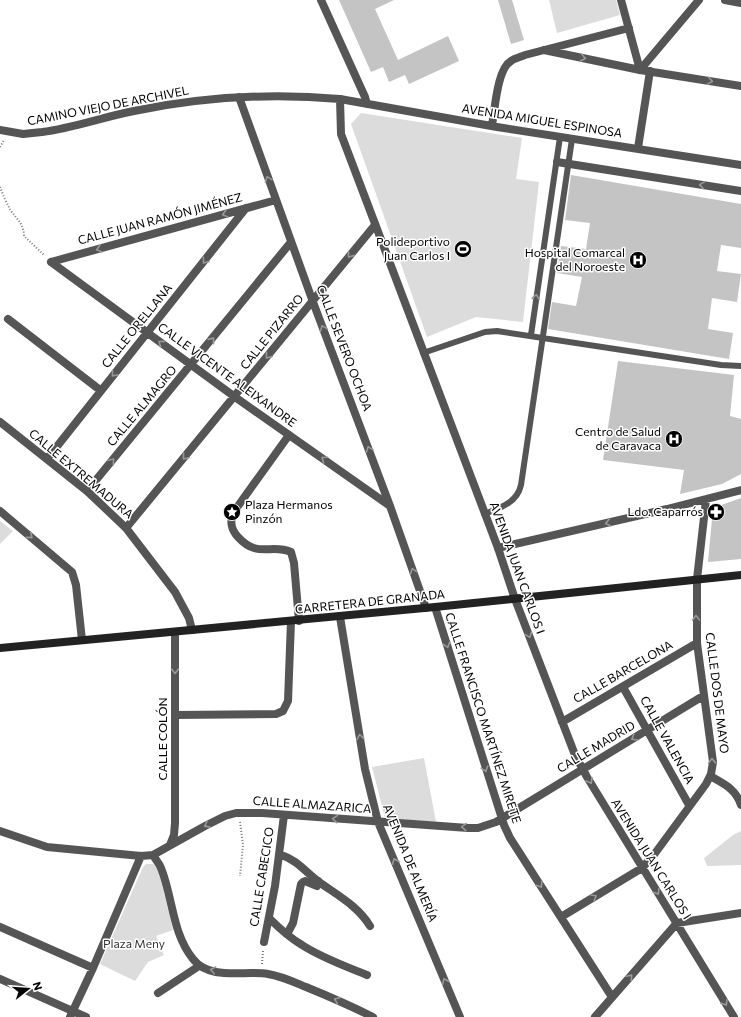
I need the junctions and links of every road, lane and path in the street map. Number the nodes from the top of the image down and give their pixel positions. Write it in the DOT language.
graph roads {
  1 [pos="321,0"];
  2 [pos="621,0"];
  3 [pos="699,0"];
  4 [pos="725,0"];
  5 [pos="741,3"];
  6 [pos="629,28"];
  7 [pos="544,50"];
  8 [pos="640,70"];
  9 [pos="650,71"];
  10 [pos="741,86"];
  11 [pos="239,97"];
  12 [pos="340,99"];
  13 [pos="367,104"];
  14 [pos="492,125"];
  15 [pos="0,130"];
  16 [pos="560,137"];
  17 [pos="572,139"];
  18 [pos="638,148"];
  19 [pos="557,162"];
  20 [pos="569,163"];
  21 [pos="741,165"];
  22 [pos="0,187"];
  23 [pos="741,191"];
  24 [pos="276,200"];
  25 [pos="246,208"];
  26 [pos="375,225"];
  27 [pos="291,242"];
  28 [pos="51,262"];
  29 [pos="313,302"];
  30 [pos="8,319"];
  31 [pos="148,333"];
  32 [pos="531,335"];
  33 [pos="543,337"];
  34 [pos="423,353"];
  35 [pos="192,365"];
  36 [pos="741,366"];
  37 [pos="100,390"];
  38 [pos="235,397"];
  39 [pos="0,422"];
  40 [pos="289,435"];
  41 [pos="47,459"];
  42 [pos="741,490"];
  43 [pos="87,492"];
  44 [pos="706,500"];
  45 [pos="390,506"];
  46 [pos="0,511"];
  47 [pos="484,514"];
  48 [pos="126,528"];
  49 [pos="498,548"];
  50 [pos="741,575"];
  51 [pos="697,579"];
  52 [pos="515,599"];
  53 [pos="435,607"];
  54 [pos="426,608"];
  55 [pos="340,617"];
  56 [pos="295,621"];
  57 [pos="192,630"];
  58 [pos="175,632"];
  59 [pos="82,640"];
  60 [pos="696,643"];
  61 [pos="0,648"];
  62 [pos="623,687"];
  63 [pos="703,696"];
  64 [pos="175,715"];
  65 [pos="562,722"];
  66 [pos="648,730"];
  67 [pos="582,768"];
  68 [pos="710,776"];
  69 [pos="741,805"];
  70 [pos="689,806"];
  71 [pos="238,813"];
  72 [pos="284,815"];
  73 [pos="502,818"];
  74 [pos="378,822"];
  75 [pos="0,831"];
  76 [pos="170,845"];
  77 [pos="153,854"];
  78 [pos="279,854"];
  79 [pos="141,856"];
  80 [pos="642,868"];
  81 [pos="240,876"];
  82 [pos="318,881"];
  83 [pos="741,913"];
  84 [pos="561,917"];
  85 [pos="269,918"];
  86 [pos="677,923"];
  87 [pos="370,926"];
  88 [pos="0,927"];
  89 [pos="287,934"];
  90 [pos="264,942"];
  91 [pos="199,966"];
  92 [pos="93,968"];
  93 [pos="261,973"];
  94 [pos="367,975"];
  95 [pos="0,979"];
  96 [pos="158,992"];
  97 [pos="612,997"];
  98 [pos="72,1014"];
  99 [pos="86,1017"];
  100 [pos="372,1017"];
  101 [pos="460,1017"];
  102 [pos="595,1017"];
  103 [pos="734,1017"];
  1 -- 13 [label="street"];
  2 -- 6 [label="street"];
  3 -- 8 [label="street"];
  4 -- 5 [label="street"];
  6 -- 7 [label="street"];
  6 -- 8 [label="street"];
  7 -- 8 [label="street, one-way"];
  7 -- 14 [label="street"];
  8 -- 9 [label="street"];
  9 -- 10 [label="street, one-way"];
  9 -- 18 [label="street"];
  11 -- 12 [label="street, CAMINO VIEJO DE ARCHIVEL"];
  11 -- 15 [label="street, CAMINO VIEJO DE ARCHIVEL"];
  24 -- 11 [label="street, CALLE SEVERO OCHOA, one-way"];
  12 -- 13 [label="street, AVENIDA MIGUEL ESPINOSA"];
  12 -- 26 [label="street, AVENIDA JUAN CARLOS I"];
  13 -- 14 [label="street, AVENIDA MIGUEL ESPINOSA"];
  14 -- 16 [label="street, AVENIDA MIGUEL ESPINOSA"];
  16 -- 17 [label="street, AVENIDA MIGUEL ESPINOSA"];
  16 -- 19 [label="lane"];
  17 -- 18 [label="street, AVENIDA MIGUEL ESPINOSA"];
  17 -- 20 [label="lane"];
  18 -- 21 [label="street, AVENIDA MIGUEL ESPINOSA"];
  19 -- 20 [label="street"];
  32 -- 19 [label="lane, one-way"];
  23 -- 20 [label="street, one-way"];
  20 -- 33 [label="lane"];
  22 -- 28 [label="path"];
  24 -- 25 [label="street, CALLE JUAN RAMÓN JIMÉNEZ"];
  24 -- 27 [label="street, CALLE SEVERO OCHOA"];
  25 -- 28 [label="street, CALLE JUAN RAMÓN JIMÉNEZ, one-way"];
  25 -- 31 [label="street, CALLE ORELLANA, one-way"];
  26 -- 29 [label="street, CALLE PIZARRO, one-way"];
  26 -- 34 [label="street, AVENIDA JUAN CARLOS I"];
  27 -- 29 [label="street, CALLE SEVERO OCHOA"];
  35 -- 27 [label="street, CALLE ALMAGRO, one-way"];
  28 -- 31 [label="street, CALLE VICENTE ALEIXANDRE"];
  29 -- 38 [label="street, CALLE PIZARRO, one-way"];
  45 -- 29 [label="street, CALLE SEVERO OCHOA, one-way"];
  30 -- 37 [label="street"];
  35 -- 31 [label="street, CALLE VICENTE ALEIXANDRE, one-way"];
  31 -- 37 [label="street, CALLE ORELLANA, one-way"];
  32 -- 33 [label="lane"];
  32 -- 34 [label="lane"];
  33 -- 36 [label="lane"];
  33 -- 47 [label="lane"];
  34 -- 47 [label="street, AVENIDA JUAN CARLOS I"];
  35 -- 38 [label="street, CALLE VICENTE ALEIXANDRE"];
  43 -- 35 [label="street, CALLE ALMAGRO, one-way"];
  37 -- 41 [label="street, CALLE ORELLANA"];
  38 -- 40 [label="street, CALLE VICENTE ALEIXANDRE"];
  38 -- 48 [label="street, CALLE PIZARRO, one-way"];
  39 -- 41 [label="street, CALLE EXTREMADURA"];
  45 -- 40 [label="street, CALLE VICENTE ALEIXANDRE, one-way"];
  40 -- 56 [label="street"];
  41 -- 43 [label="street, CALLE EXTREMADURA"];
  42 -- 44 [label="street"];
  43 -- 48 [label="street, CALLE EXTREMADURA"];
  44 -- 49 [label="street, one-way"];
  44 -- 51 [label="street, CALLE DOS DE MAYO"];
  54 -- 45 [label="street, CALLE SEVERO OCHOA, one-way"];
  46 -- 59 [label="street, one-way"];
  47 -- 49 [label="street, AVENIDA JUAN CARLOS I"];
  48 -- 57 [label="street, CALLE EXTREMADURA"];
  49 -- 52 [label="street, AVENIDA JUAN CARLOS I"];
  50 -- 51 [label="main road, CARRETERA DE GRANADA"];
  51 -- 52 [label="main road, CARRETERA DE GRANADA"];
  60 -- 51 [label="street, CALLE DOS DE MAYO, one-way"];
  52 -- 53 [label="main road, CARRETERA DE GRANADA"];
  52 -- 65 [label="street, AVENIDA JUAN CARLOS I, one-way"];
  53 -- 54 [label="main road, CARRETERA DE GRANADA"];
  53 -- 73 [label="street, CALLE FRANCISCO MARTÍNEZ MIRETE, one-way"];
  54 -- 55 [label="main road, CARRETERA DE GRANADA"];
  55 -- 56 [label="main road, CARRETERA DE GRANADA"];
  74 -- 55 [label="street, AVENIDA DE ALMERÍA, one-way"];
  56 -- 57 [label="main road, CARRETERA DE GRANADA"];
  56 -- 64 [label="street"];
  57 -- 58 [label="main road, CARRETERA DE GRANADA"];
  58 -- 59 [label="main road, CARRETERA DE GRANADA"];
  58 -- 64 [label="street, CALLE COLÓN, one-way"];
  59 -- 61 [label="main road, CARRETERA DE GRANADA"];
  60 -- 62 [label="street, CALLE BARCELONA"];
  60 -- 63 [label="street, CALLE DOS DE MAYO"];
  62 -- 65 [label="street, CALLE BARCELONA"];
  62 -- 66 [label="street, CALLE VALENCIA"];
  63 -- 66 [label="street, CALLE MADRID"];
  68 -- 63 [label="street, CALLE DOS DE MAYO, one-way"];
  64 -- 76 [label="street, CALLE COLÓN"];
  65 -- 67 [label="street, AVENIDA JUAN CARLOS I"];
  66 -- 67 [label="street, CALLE MADRID, one-way"];
  66 -- 70 [label="street, CALLE VALENCIA"];
  67 -- 73 [label="street, CALLE MADRID"];
  67 -- 80 [label="street, AVENIDA JUAN CARLOS I, one-way"];
  68 -- 69 [label="street"];
  68 -- 70 [label="street, CALLE DOS DE MAYO"];
  70 -- 80 [label="street, CALLE DOS DE MAYO"];
  71 -- 72 [label="street, CALLE ALMAZARICA"];
  71 -- 76 [label="street, CALLE ALMAZARICA, one-way"];
  71 -- 81 [label="path"];
  74 -- 72 [label="street, CALLE ALMAZARICA, one-way"];
  72 -- 78 [label="street, CALLE CABECICO"];
  73 -- 74 [label="street, CALLE ALMAZARICA, one-way"];
  73 -- 84 [label="street, CALLE FRANCISCO MARTÍNEZ MIRETE, one-way"];
  101 -- 74 [label="street, AVENIDA DE ALMERÍA, one-way"];
  75 -- 79 [label="street, CALLE ALMAZARICA"];
  76 -- 77 [label="street, CALLE ALMAZARICA"];
  77 -- 79 [label="street, CALLE ALMAZARICA"];
  77 -- 91 [label="street"];
  78 -- 82 [label="street"];
  78 -- 85 [label="street, CALLE CABECICO"];
  79 -- 92 [label="street"];
  84 -- 80 [label="street, CALLE DOS DE MAYO, one-way"];
  80 -- 86 [label="street, AVENIDA JUAN CARLOS I, one-way"];
  82 -- 87 [label="street"];
  82 -- 89 [label="street"];
  83 -- 86 [label="street"];
  84 -- 97 [label="street, CALLE FRANCISCO MARTÍNEZ MIRETE"];
  85 -- 89 [label="street"];
  85 -- 90 [label="street, CALLE CABECICO"];
  97 -- 86 [label="street, one-way"];
  86 -- 103 [label="street, AVENIDA JUAN CARLOS I, one-way"];
  88 -- 92 [label="street"];
  89 -- 94 [label="street"];
  90 -- 93 [label="path"];
  93 -- 91 [label="street, one-way"];
  91 -- 96 [label="street"];
  92 -- 98 [label="street"];
  100 -- 93 [label="street, one-way"];
  95 -- 98 [label="street"];
  97 -- 102 [label="street"];
  98 -- 99 [label="street"];
}
